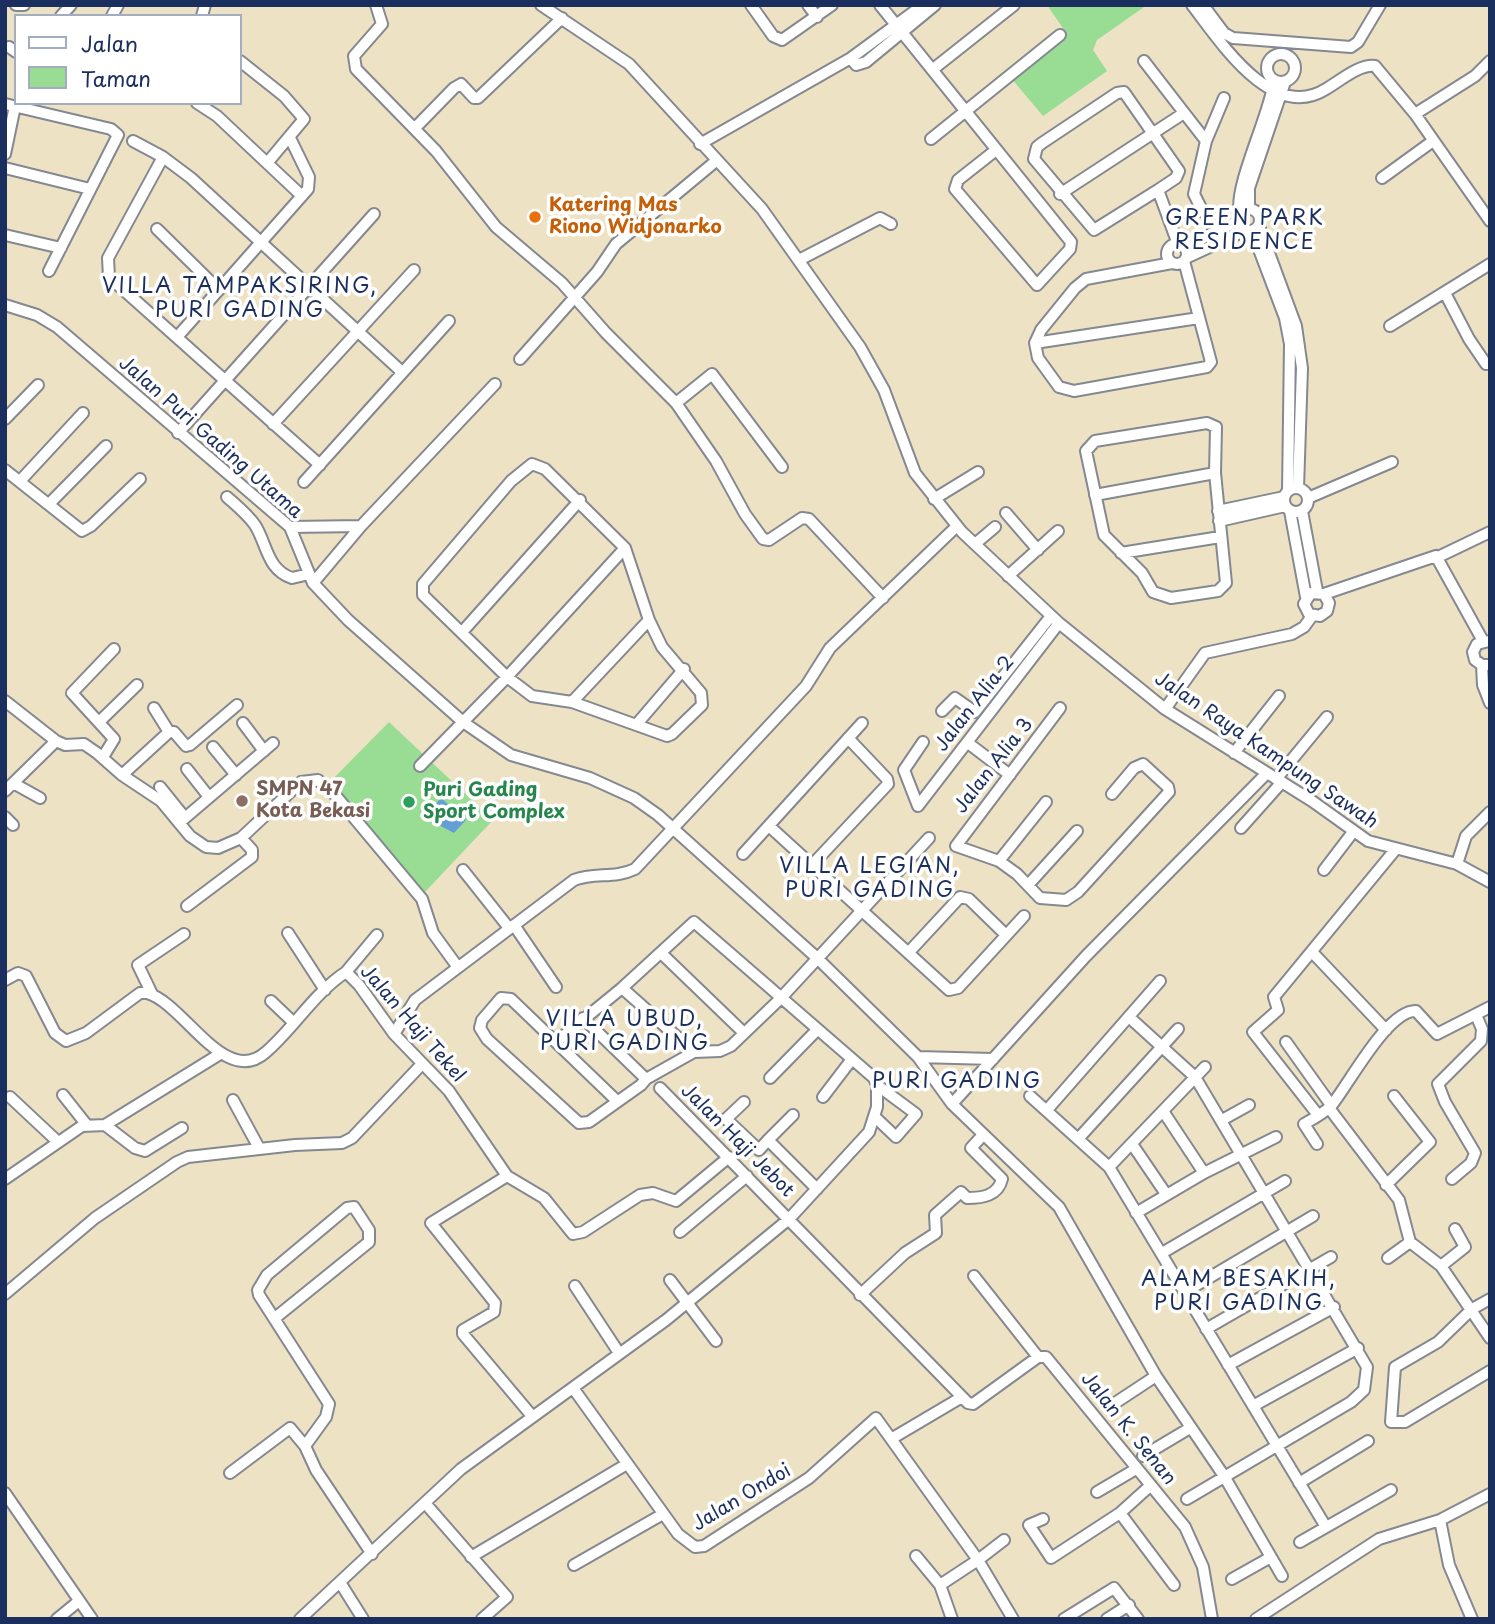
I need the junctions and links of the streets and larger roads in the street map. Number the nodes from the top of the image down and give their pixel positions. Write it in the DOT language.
graph roads {
  1 [pos="16,5"];
  2 [pos="24,5"];
  3 [pos="376,5"];
  4 [pos="541,5"];
  5 [pos="751,5"];
  6 [pos="808,5"];
  7 [pos="832,5"];
  8 [pos="880,5"];
  9 [pos="923,5"];
  10 [pos="935,5"];
  11 [pos="1014,5"];
  12 [pos="1192,5"];
  13 [pos="1203,5"];
  14 [pos="1380,5"];
  15 [pos="817,17"];
  16 [pos="562,18"];
  17 [pos="899,30"];
  18 [pos="1060,34"];
  19 [pos="1275,40"];
  20 [pos="1294,42"];
  21 [pos="1277,55"];
  22 [pos="1292,59"];
  23 [pos="1144,61"];
  24 [pos="1490,61"];
  25 [pos="242,63"];
  26 [pos="932,70"];
  27 [pos="1279,86"];
  28 [pos="1224,97"];
  29 [pos="10,105"];
  30 [pos="200,105"];
  31 [pos="964,111"];
  32 [pos="1184,113"];
  33 [pos="1415,114"];
  34 [pos="415,128"];
  35 [pos="1153,131"];
  36 [pos="290,138"];
  37 [pos="931,139"];
  38 [pos="133,141"];
  39 [pos="1206,141"];
  40 [pos="1433,141"];
  41 [pos="700,144"];
  42 [pos="996,150"];
  43 [pos="5,154"];
  44 [pos="163,158"];
  45 [pos="716,161"];
  46 [pos="268,162"];
  47 [pos="5,168"];
  48 [pos="1382,178"];
  49 [pos="90,189"];
  50 [pos="1158,190"];
  51 [pos="1060,194"];
  52 [pos="302,196"];
  53 [pos="1203,212"];
  54 [pos="374,214"];
  55 [pos="1490,221"];
  56 [pos="1247,222"];
  57 [pos="891,224"];
  58 [pos="156,229"];
  59 [pos="5,235"];
  60 [pos="261,243"];
  61 [pos="61,248"];
  62 [pos="1183,253"];
  63 [pos="1169,258"];
  64 [pos="799,260"];
  65 [pos="1490,264"];
  66 [pos="414,270"];
  67 [pos="49,271"];
  68 [pos="310,286"];
  69 [pos="219,290"];
  70 [pos="1445,293"];
  71 [pos="575,297"];
  72 [pos="5,305"];
  73 [pos="1199,318"];
  74 [pos="449,321"];
  75 [pos="1390,326"];
  76 [pos="359,330"];
  77 [pos="178,336"];
  78 [pos="1035,343"];
  79 [pos="520,359"];
  80 [pos="1486,364"];
  81 [pos="402,372"];
  82 [pos="226,379"];
  83 [pos="495,384"];
  84 [pos="38,385"];
  85 [pos="676,403"];
  86 [pos="83,413"];
  87 [pos="5,419"];
  88 [pos="273,424"];
  89 [pos="178,433"];
  90 [pos="106,446"];
  91 [pos="1392,462"];
  92 [pos="320,465"];
  93 [pos="782,467"];
  94 [pos="5,470"];
  95 [pos="978,472"];
  96 [pos="1215,473"];
  97 [pos="141,479"];
  98 [pos="20,481"];
  99 [pos="304,482"];
  100 [pos="1095,495"];
  101 [pos="227,497"];
  102 [pos="934,499"];
  103 [pos="580,500"];
  104 [pos="1291,500"];
  105 [pos="49,504"];
  106 [pos="1006,513"];
  107 [pos="1219,516"];
  108 [pos="361,526"];
  109 [pos="957,526"];
  110 [pos="290,527"];
  111 [pos="995,527"];
  112 [pos="1058,531"];
  113 [pos="1490,532"];
  114 [pos="1220,537"];
  115 [pos="975,544"];
  116 [pos="625,548"];
  117 [pos="1038,550"];
  118 [pos="1121,553"];
  119 [pos="1438,557"];
  120 [pos="1008,576"];
  121 [pos="311,578"];
  122 [pos="1323,595"];
  123 [pos="1306,597"];
  124 [pos="883,598"];
  125 [pos="1312,616"];
  126 [pos="649,620"];
  127 [pos="1055,620"];
  128 [pos="463,631"];
  129 [pos="1483,642"];
  130 [pos="114,649"];
  131 [pos="1486,665"];
  132 [pos="684,669"];
  133 [pos="507,677"];
  134 [pos="137,685"];
  135 [pos="1279,696"];
  136 [pos="5,701"];
  137 [pos="572,702"];
  138 [pos="1490,702"];
  139 [pos="237,705"];
  140 [pos="154,708"];
  141 [pos="1060,708"];
  142 [pos="1165,709"];
  143 [pos="942,711"];
  144 [pos="1326,717"];
  145 [pos="99,722"];
  146 [pos="463,722"];
  147 [pos="243,723"];
  148 [pos="862,723"];
  149 [pos="636,725"];
  150 [pos="169,732"];
  151 [pos="848,738"];
  152 [pos="56,741"];
  153 [pos="923,742"];
  154 [pos="273,743"];
  155 [pos="968,743"];
  156 [pos="213,747"];
  157 [pos="264,751"];
  158 [pos="1234,753"];
  159 [pos="103,757"];
  160 [pos="420,766"];
  161 [pos="187,769"];
  162 [pos="122,775"];
  163 [pos="236,775"];
  164 [pos="1010,775"];
  165 [pos="1275,778"];
  166 [pos="9,787"];
  167 [pos="160,788"];
  168 [pos="1112,794"];
  169 [pos="209,797"];
  170 [pos="40,798"];
  171 [pos="1046,802"];
  172 [pos="1490,812"];
  173 [pos="182,821"];
  174 [pos="769,826"];
  175 [pos="1241,828"];
  176 [pos="676,829"];
  177 [pos="1077,831"];
  178 [pos="1353,832"];
  179 [pos="241,838"];
  180 [pos="929,838"];
  181 [pos="1395,850"];
  182 [pos="743,854"];
  183 [pos="999,861"];
  184 [pos="813,864"];
  185 [pos="1457,864"];
  186 [pos="463,870"];
  187 [pos="1324,870"];
  188 [pos="1490,882"];
  189 [pos="1029,884"];
  190 [pos="187,906"];
  191 [pos="862,909"];
  192 [pos="1024,916"];
  193 [pos="511,927"];
  194 [pos="288,933"];
  195 [pos="184,934"];
  196 [pos="377,935"];
  197 [pos="1006,935"];
  198 [pos="909,952"];
  199 [pos="1312,952"];
  200 [pos="661,953"];
  201 [pos="816,957"];
  202 [pos="457,966"];
  203 [pos="346,972"];
  204 [pos="5,980"];
  205 [pos="1160,981"];
  206 [pos="556,987"];
  207 [pos="622,988"];
  208 [pos="325,990"];
  209 [pos="152,994"];
  210 [pos="783,995"];
  211 [pos="271,1001"];
  212 [pos="1490,1007"];
  213 [pos="1476,1015"];
  214 [pos="1129,1017"];
  215 [pos="583,1018"];
  216 [pos="293,1022"];
  217 [pos="1178,1029"];
  218 [pos="817,1030"];
  219 [pos="1386,1030"];
  220 [pos="744,1033"];
  221 [pos="394,1034"];
  222 [pos="556,1042"];
  223 [pos="1286,1042"];
  224 [pos="1161,1049"];
  225 [pos="694,1052"];
  226 [pos="220,1054"];
  227 [pos="918,1057"];
  228 [pos="852,1059"];
  229 [pos="993,1059"];
  230 [pos="422,1063"];
  231 [pos="1205,1067"];
  232 [pos="1195,1077"];
  233 [pos="770,1078"];
  234 [pos="646,1079"];
  235 [pos="877,1085"];
  236 [pos="660,1088"];
  237 [pos="63,1095"];
  238 [pos="1030,1096"];
  239 [pos="1394,1096"];
  240 [pos="10,1097"];
  241 [pos="823,1097"];
  242 [pos="233,1100"];
  243 [pos="617,1101"];
  244 [pos="744,1102"];
  245 [pos="952,1104"];
  246 [pos="1249,1105"];
  247 [pos="1330,1107"];
  248 [pos="1047,1110"];
  249 [pos="1163,1111"];
  250 [pos="793,1115"];
  251 [pos="1318,1115"];
  252 [pos="874,1117"];
  253 [pos="1222,1120"];
  254 [pos="86,1124"];
  255 [pos="105,1125"];
  256 [pos="182,1128"];
  257 [pos="982,1136"];
  258 [pos="1276,1137"];
  259 [pos="1079,1139"];
  260 [pos="768,1140"];
  261 [pos="57,1141"];
  262 [pos="1132,1144"];
  263 [pos="1317,1144"];
  264 [pos="259,1148"];
  265 [pos="1241,1154"];
  266 [pos="729,1157"];
  267 [pos="1109,1167"];
  268 [pos="1204,1173"];
  269 [pos="507,1176"];
  270 [pos="747,1176"];
  271 [pos="5,1179"];
  272 [pos="1452,1179"];
  273 [pos="1285,1181"];
  274 [pos="1386,1185"];
  275 [pos="817,1189"];
  276 [pos="1265,1193"];
  277 [pos="1167,1194"];
  278 [pos="1136,1213"];
  279 [pos="1313,1216"];
  280 [pos="789,1219"];
  281 [pos="1455,1229"];
  282 [pos="1288,1231"];
  283 [pos="680,1232"];
  284 [pos="1410,1242"];
  285 [pos="1162,1253"];
  286 [pos="1331,1256"];
  287 [pos="1388,1258"];
  288 [pos="1441,1266"];
  289 [pos="1311,1268"];
  290 [pos="974,1276"];
  291 [pos="670,1280"];
  292 [pos="575,1286"];
  293 [pos="1185,1292"];
  294 [pos="5,1294"];
  295 [pos="860,1295"];
  296 [pos="1490,1300"];
  297 [pos="688,1302"];
  298 [pos="1334,1307"];
  299 [pos="1472,1309"];
  300 [pos="275,1318"];
  301 [pos="1206,1329"];
  302 [pos="1490,1338"];
  303 [pos="716,1341"];
  304 [pos="1358,1348"];
  305 [pos="619,1353"];
  306 [pos="1038,1357"];
  307 [pos="1228,1365"];
  308 [pos="1490,1371"];
  309 [pos="1156,1376"];
  310 [pos="573,1388"];
  311 [pos="962,1397"];
  312 [pos="1254,1406"];
  313 [pos="1111,1410"];
  314 [pos="532,1416"];
  315 [pos="1191,1428"];
  316 [pos="891,1439"];
  317 [pos="1368,1441"];
  318 [pos="1277,1444"];
  319 [pos="305,1446"];
  320 [pos="1143,1456"];
  321 [pos="627,1464"];
  322 [pos="1136,1469"];
  323 [pos="230,1473"];
  324 [pos="1224,1476"];
  325 [pos="1300,1483"];
  326 [pos="1151,1485"];
  327 [pos="1391,1490"];
  328 [pos="1097,1492"];
  329 [pos="5,1493"];
  330 [pos="1490,1493"];
  331 [pos="1187,1499"];
  332 [pos="425,1503"];
  333 [pos="1120,1513"];
  334 [pos="663,1514"];
  335 [pos="1043,1519"];
  336 [pos="1440,1520"];
  337 [pos="1326,1527"];
  338 [pos="1004,1540"];
  339 [pos="1300,1542"];
  340 [pos="372,1554"];
  341 [pos="916,1556"];
  342 [pos="471,1557"];
  343 [pos="1271,1557"];
  344 [pos="978,1560"];
  345 [pos="574,1565"];
  346 [pos="1282,1576"];
  347 [pos="1232,1578"];
  348 [pos="341,1584"];
  349 [pos="940,1585"];
  350 [pos="1174,1585"];
  351 [pos="79,1601"];
  352 [pos="1129,1605"];
  353 [pos="952,1618"];
  354 [pos="57,1619"];
  355 [pos="92,1619"];
  356 [pos="300,1619"];
  357 [pos="363,1619"];
  358 [pos="482,1619"];
  359 [pos="1013,1619"];
  360 [pos="1064,1619"];
  361 [pos="1107,1619"];
  362 [pos="1138,1619"];
  363 [pos="1212,1619"];
  364 [pos="1256,1619"];
  365 [pos="1472,1619"];
  1 -- 2 [label="street"];
  3 -- 34 [label="street"];
  4 -- 16 [label="street, Jalan Raya Kampung Sawah"];
  5 -- 15 [label="street"];
  6 -- 15 [label="street"];
  7 -- 15 [label="street"];
  8 -- 17 [label="street"];
  9 -- 17 [label="street"];
  10 -- 17 [label="street"];
  11 -- 26 [label="street"];
  12 -- 27 [label="street"];
  13 -- 19 [label="street"];
  14 -- 20 [label="street"];
  16 -- 34 [label="street"];
  16 -- 41 [label="street, Jalan Raya Kampung Sawah"];
  17 -- 26 [label="street"];
  17 -- 41 [label="street"];
  18 -- 31 [label="street"];
  19 -- 20 [label="street"];
  19 -- 21 [label="street"];
  20 -- 22 [label="street"];
  21 -- 22 [label="street"];
  21 -- 27 [label="street"];
  22 -- 27 [label="street"];
  23 -- 32 [label="street"];
  24 -- 33 [label="street"];
  25 -- 36 [label="street"];
  26 -- 31 [label="street"];
  27 -- 33 [label="street"];
  27 -- 56 [label="street"];
  28 -- 39 [label="street"];
  29 -- 43 [label="street"];
  29 -- 49 [label="street"];
  30 -- 46 [label="street"];
  31 -- 37 [label="street"];
  31 -- 42 [label="street"];
  32 -- 35 [label="street"];
  32 -- 39 [label="street"];
  33 -- 40 [label="street"];
  34 -- 71 [label="street"];
  35 -- 50 [label="street"];
  35 -- 51 [label="street"];
  35 -- 51 [label="street"];
  36 -- 46 [label="street"];
  36 -- 52 [label="street"];
  38 -- 44 [label="street"];
  39 -- 53 [label="street"];
  40 -- 48 [label="street"];
  40 -- 55 [label="street"];
  41 -- 45 [label="street, Jalan Raya Kampung Sawah"];
  42 -- 42 [label="street"];
  44 -- 60 [label="street"];
  44 -- 77 [label="street"];
  45 -- 64 [label="street, Jalan Raya Kampung Sawah"];
  45 -- 71 [label="street"];
  46 -- 52 [label="street"];
  47 -- 49 [label="street"];
  49 -- 61 [label="street"];
  50 -- 51 [label="street"];
  50 -- 62 [label="street"];
  52 -- 60 [label="street"];
  54 -- 68 [label="street"];
  56 -- 62 [label="street"];
  56 -- 104 [label="street"];
  57 -- 64 [label="street"];
  58 -- 69 [label="street"];
  59 -- 61 [label="street"];
  60 -- 68 [label="street"];
  60 -- 69 [label="street"];
  61 -- 67 [label="street"];
  62 -- 63 [label="street"];
  62 -- 63 [label="street"];
  62 -- 73 [label="street"];
  63 -- 78 [label="street"];
  64 -- 102 [label="street, Jalan Raya Kampung Sawah"];
  65 -- 70 [label="street"];
  66 -- 76 [label="street"];
  68 -- 76 [label="street"];
  68 -- 82 [label="street"];
  69 -- 77 [label="street"];
  70 -- 75 [label="street"];
  70 -- 80 [label="street"];
  71 -- 79 [label="street"];
  71 -- 85 [label="street"];
  72 -- 89 [label="street, Jalan Puri Gading Utama"];
  73 -- 78 [label="street"];
  73 -- 78 [label="street"];
  74 -- 81 [label="street"];
  76 -- 81 [label="street"];
  76 -- 88 [label="street"];
  77 -- 82 [label="street"];
  81 -- 92 [label="street"];
  82 -- 88 [label="street"];
  82 -- 89 [label="street"];
  83 -- 108 [label="street"];
  84 -- 87 [label="street"];
  85 -- 93 [label="street"];
  85 -- 124 [label="street"];
  86 -- 98 [label="street"];
  88 -- 92 [label="street"];
  89 -- 110 [label="street, Jalan Puri Gading Utama"];
  90 -- 105 [label="street"];
  91 -- 104 [label="street"];
  92 -- 99 [label="street"];
  94 -- 98 [label="street"];
  95 -- 102 [label="street"];
  96 -- 100 [label="street"];
  96 -- 100 [label="street"];
  96 -- 107 [label="street"];
  97 -- 105 [label="street"];
  98 -- 105 [label="street"];
  100 -- 118 [label="street"];
  101 -- 121 [label="street"];
  102 -- 109 [label="street, Jalan Raya Kampung Sawah"];
  103 -- 116 [label="street"];
  103 -- 128 [label="street"];
  103 -- 128 [label="street"];
  104 -- 107 [label="street"];
  104 -- 122 [label="street"];
  104 -- 123 [label="street"];
  106 -- 117 [label="street"];
  107 -- 114 [label="street"];
  108 -- 110 [label="street"];
  108 -- 121 [label="street"];
  109 -- 115 [label="street, Jalan Raya Kampung Sawah"];
  109 -- 124 [label="street"];
  110 -- 121 [label="street, Jalan Puri Gading Utama"];
  111 -- 115 [label="street"];
  112 -- 117 [label="street"];
  113 -- 119 [label="street"];
  114 -- 118 [label="street"];
  114 -- 118 [label="street"];
  115 -- 120 [label="street, Jalan Raya Kampung Sawah"];
  116 -- 126 [label="street"];
  116 -- 133 [label="street"];
  117 -- 120 [label="street"];
  119 -- 122 [label="street"];
  119 -- 129 [label="street"];
  120 -- 127 [label="street, Jalan Raya Kampung Sawah"];
  121 -- 146 [label="street, Jalan Puri Gading Utama"];
  122 -- 123 [label="street"];
  122 -- 125 [label="street"];
  122 -- 129 [label="street"];
  123 -- 125 [label="street"];
  124 -- 176 [label="street"];
  125 -- 142 [label="street"];
  126 -- 132 [label="street"];
  126 -- 137 [label="street"];
  127 -- 142 [label="street, Jalan Raya Kampung Sawah"];
  127 -- 143 [label="street"];
  127 -- 155 [label="street, Jalan Alia 2"];
  128 -- 133 [label="street"];
  129 -- 131 [label="street"];
  130 -- 145 [label="street"];
  131 -- 138 [label="street"];
  132 -- 149 [label="street"];
  132 -- 149 [label="street"];
  133 -- 137 [label="street"];
  133 -- 146 [label="street"];
  134 -- 145 [label="street"];
  135 -- 158 [label="street"];
  136 -- 152 [label="street"];
  137 -- 149 [label="street"];
  139 -- 150 [label="street"];
  140 -- 150 [label="street"];
  141 -- 164 [label="street, Jalan Alia 3"];
  142 -- 158 [label="street, Jalan Raya Kampung Sawah"];
  144 -- 165 [label="street"];
  145 -- 159 [label="street"];
  146 -- 160 [label="street"];
  146 -- 176 [label="street, Jalan Puri Gading Utama"];
  147 -- 157 [label="street"];
  148 -- 151 [label="street"];
  150 -- 162 [label="street"];
  151 -- 174 [label="street"];
  151 -- 184 [label="street"];
  152 -- 159 [label="street"];
  152 -- 166 [label="street"];
  153 -- 155 [label="street, Jalan Alia 2"];
  154 -- 157 [label="street"];
  155 -- 164 [label="street"];
  156 -- 163 [label="street"];
  157 -- 163 [label="street"];
  158 -- 165 [label="street, Jalan Raya Kampung Sawah"];
  159 -- 162 [label="street"];
  161 -- 169 [label="street"];
  162 -- 173 [label="street"];
  163 -- 169 [label="street"];
  164 -- 183 [label="street, Jalan Alia 3"];
  165 -- 175 [label="street"];
  165 -- 178 [label="street, Jalan Raya Kampung Sawah"];
  165 -- 229 [label="street"];
  166 -- 170 [label="street"];
  167 -- 173 [label="street"];
  168 -- 189 [label="street"];
  169 -- 173 [label="street"];
  171 -- 183 [label="street"];
  172 -- 185 [label="street"];
  173 -- 179 [label="street"];
  174 -- 182 [label="street"];
  174 -- 184 [label="street"];
  176 -- 193 [label="street"];
  176 -- 201 [label="street, Jalan Puri Gading Utama"];
  177 -- 189 [label="street"];
  178 -- 181 [label="street, Jalan Raya Kampung Sawah"];
  178 -- 187 [label="street"];
  179 -- 190 [label="street"];
  179 -- 202 [label="street"];
  180 -- 191 [label="street"];
  181 -- 185 [label="street, Jalan Raya Kampung Sawah"];
  181 -- 199 [label="street"];
  183 -- 189 [label="street"];
  184 -- 191 [label="street"];
  185 -- 188 [label="street, Jalan Raya Kampung Sawah"];
  186 -- 193 [label="street"];
  191 -- 198 [label="street"];
  191 -- 201 [label="street"];
  192 -- 197 [label="street"];
  193 -- 202 [label="street"];
  193 -- 206 [label="street"];
  194 -- 208 [label="street"];
  195 -- 209 [label="street"];
  196 -- 203 [label="street"];
  197 -- 198 [label="street"];
  197 -- 198 [label="street"];
  199 -- 219 [label="street"];
  199 -- 251 [label="street"];
  200 -- 207 [label="street"];
  200 -- 210 [label="street"];
  200 -- 220 [label="street"];
  201 -- 210 [label="street"];
  201 -- 227 [label="street, Jalan Puri Gading Utama"];
  202 -- 221 [label="street"];
  203 -- 208 [label="street, Jalan Haji Tekel"];
  203 -- 221 [label="street, Jalan Haji Tekel"];
  204 -- 209 [label="street"];
  205 -- 214 [label="street"];
  207 -- 215 [label="street"];
  207 -- 225 [label="street"];
  208 -- 216 [label="street, Jalan Haji Tekel"];
  209 -- 226 [label="street"];
  210 -- 218 [label="street"];
  210 -- 220 [label="street"];
  211 -- 216 [label="street"];
  212 -- 213 [label="street"];
  213 -- 219 [label="street"];
  213 -- 272 [label="street"];
  214 -- 224 [label="street"];
  214 -- 248 [label="street"];
  215 -- 222 [label="street"];
  215 -- 234 [label="street"];
  216 -- 226 [label="street, Jalan Haji Tekel"];
  217 -- 224 [label="street"];
  218 -- 228 [label="street"];
  218 -- 233 [label="street"];
  219 -- 247 [label="street"];
  220 -- 225 [label="street"];
  221 -- 230 [label="street, Jalan Haji Tekel"];
  222 -- 243 [label="street"];
  222 -- 243 [label="street"];
  223 -- 247 [label="street"];
  224 -- 232 [label="street"];
  224 -- 259 [label="street"];
  225 -- 234 [label="street"];
  226 -- 255 [label="street"];
  227 -- 229 [label="street"];
  227 -- 245 [label="street, Jalan Puri Gading Utama"];
  228 -- 235 [label="street"];
  228 -- 241 [label="street"];
  229 -- 245 [label="street"];
  230 -- 264 [label="street"];
  230 -- 269 [label="street, Jalan Haji Tekel"];
  231 -- 232 [label="street"];
  232 -- 249 [label="street"];
  232 -- 253 [label="street"];
  234 -- 243 [label="street"];
  235 -- 252 [label="street"];
  235 -- 252 [label="street"];
  236 -- 266 [label="street, Jalan Haji Jebot"];
  237 -- 254 [label="street"];
  238 -- 248 [label="street"];
  239 -- 274 [label="street"];
  240 -- 261 [label="street"];
  242 -- 264 [label="street"];
  244 -- 260 [label="street"];
  245 -- 257 [label="street, Jalan Puri Gading Utama"];
  246 -- 253 [label="street"];
  247 -- 251 [label="street"];
  247 -- 274 [label="street"];
  248 -- 259 [label="street"];
  249 -- 262 [label="street"];
  249 -- 268 [label="street"];
  250 -- 260 [label="street"];
  251 -- 263 [label="street"];
  252 -- 275 [label="street"];
  253 -- 265 [label="street"];
  254 -- 255 [label="street"];
  254 -- 261 [label="street"];
  255 -- 256 [label="street"];
  257 -- 295 [label="street"];
  257 -- 309 [label="street, Jalan Puri Gading Utama"];
  258 -- 265 [label="street"];
  259 -- 267 [label="street"];
  260 -- 275 [label="street"];
  261 -- 271 [label="street"];
  262 -- 267 [label="street"];
  262 -- 277 [label="street"];
  264 -- 294 [label="street"];
  265 -- 268 [label="street"];
  265 -- 276 [label="street"];
  266 -- 269 [label="street, Jalan Haji Tekel"];
  266 -- 270 [label="street, Jalan Haji Jebot"];
  267 -- 278 [label="street"];
  268 -- 277 [label="street"];
  269 -- 314 [label="street"];
  270 -- 280 [label="street, Jalan Haji Jebot"];
  270 -- 283 [label="street"];
  273 -- 276 [label="street"];
  274 -- 284 [label="street"];
  275 -- 280 [label="street"];
  276 -- 282 [label="street"];
  276 -- 285 [label="street"];
  277 -- 278 [label="street"];
  278 -- 285 [label="street"];
  279 -- 282 [label="street"];
  280 -- 295 [label="street"];
  280 -- 297 [label="street"];
  281 -- 288 [label="street"];
  282 -- 289 [label="street"];
  282 -- 293 [label="street"];
  284 -- 287 [label="street"];
  284 -- 288 [label="street"];
  285 -- 293 [label="street"];
  286 -- 289 [label="street"];
  288 -- 299 [label="street"];
  289 -- 298 [label="street"];
  289 -- 301 [label="street"];
  290 -- 306 [label="street"];
  291 -- 297 [label="street"];
  292 -- 305 [label="street"];
  293 -- 301 [label="street"];
  295 -- 311 [label="street"];
  296 -- 299 [label="street"];
  297 -- 303 [label="street"];
  297 -- 305 [label="street"];
  298 -- 304 [label="street"];
  298 -- 307 [label="street"];
  299 -- 302 [label="street"];
  299 -- 308 [label="street"];
  300 -- 300 [label="street"];
  300 -- 319 [label="street"];
  301 -- 307 [label="street"];
  304 -- 312 [label="street"];
  304 -- 318 [label="street"];
  305 -- 310 [label="street"];
  306 -- 311 [label="street"];
  306 -- 322 [label="street, Jalan K. Senan"];
  307 -- 312 [label="street"];
  309 -- 313 [label="street"];
  309 -- 315 [label="street, Jalan Puri Gading Utama"];
  310 -- 314 [label="street"];
  310 -- 321 [label="street, Jalan Ondoi"];
  311 -- 316 [label="street"];
  312 -- 318 [label="street"];
  314 -- 332 [label="street"];
  315 -- 320 [label="street"];
  315 -- 324 [label="street, Jalan Puri Gading Utama"];
  316 -- 334 [label="street, Jalan Ondoi"];
  316 -- 344 [label="street"];
  317 -- 325 [label="street"];
  318 -- 324 [label="street"];
  318 -- 325 [label="street"];
  319 -- 323 [label="street"];
  319 -- 340 [label="street"];
  321 -- 334 [label="street, Jalan Ondoi"];
  321 -- 342 [label="street"];
  322 -- 326 [label="street, Jalan K. Senan"];
  322 -- 328 [label="street"];
  324 -- 331 [label="street"];
  324 -- 343 [label="street, Jalan Puri Gading Utama"];
  325 -- 337 [label="street"];
  326 -- 333 [label="street"];
  326 -- 363 [label="street, Jalan K. Senan"];
  327 -- 337 [label="street"];
  329 -- 351 [label="street"];
  330 -- 336 [label="street"];
  332 -- 340 [label="street"];
  332 -- 342 [label="street"];
  333 -- 335 [label="street"];
  333 -- 350 [label="street"];
  334 -- 345 [label="street"];
  336 -- 364 [label="street"];
  336 -- 365 [label="street"];
  337 -- 339 [label="street"];
  338 -- 344 [label="street"];
  340 -- 348 [label="street"];
  341 -- 349 [label="street"];
  342 -- 358 [label="street"];
  343 -- 346 [label="street, Jalan Puri Gading Utama"];
  343 -- 347 [label="street"];
  344 -- 349 [label="street"];
  344 -- 359 [label="street"];
  348 -- 356 [label="street"];
  348 -- 357 [label="street"];
  349 -- 353 [label="street"];
  351 -- 354 [label="street"];
  351 -- 355 [label="street"];
  352 -- 360 [label="street"];
  352 -- 361 [label="street"];
  352 -- 362 [label="street"];
}
